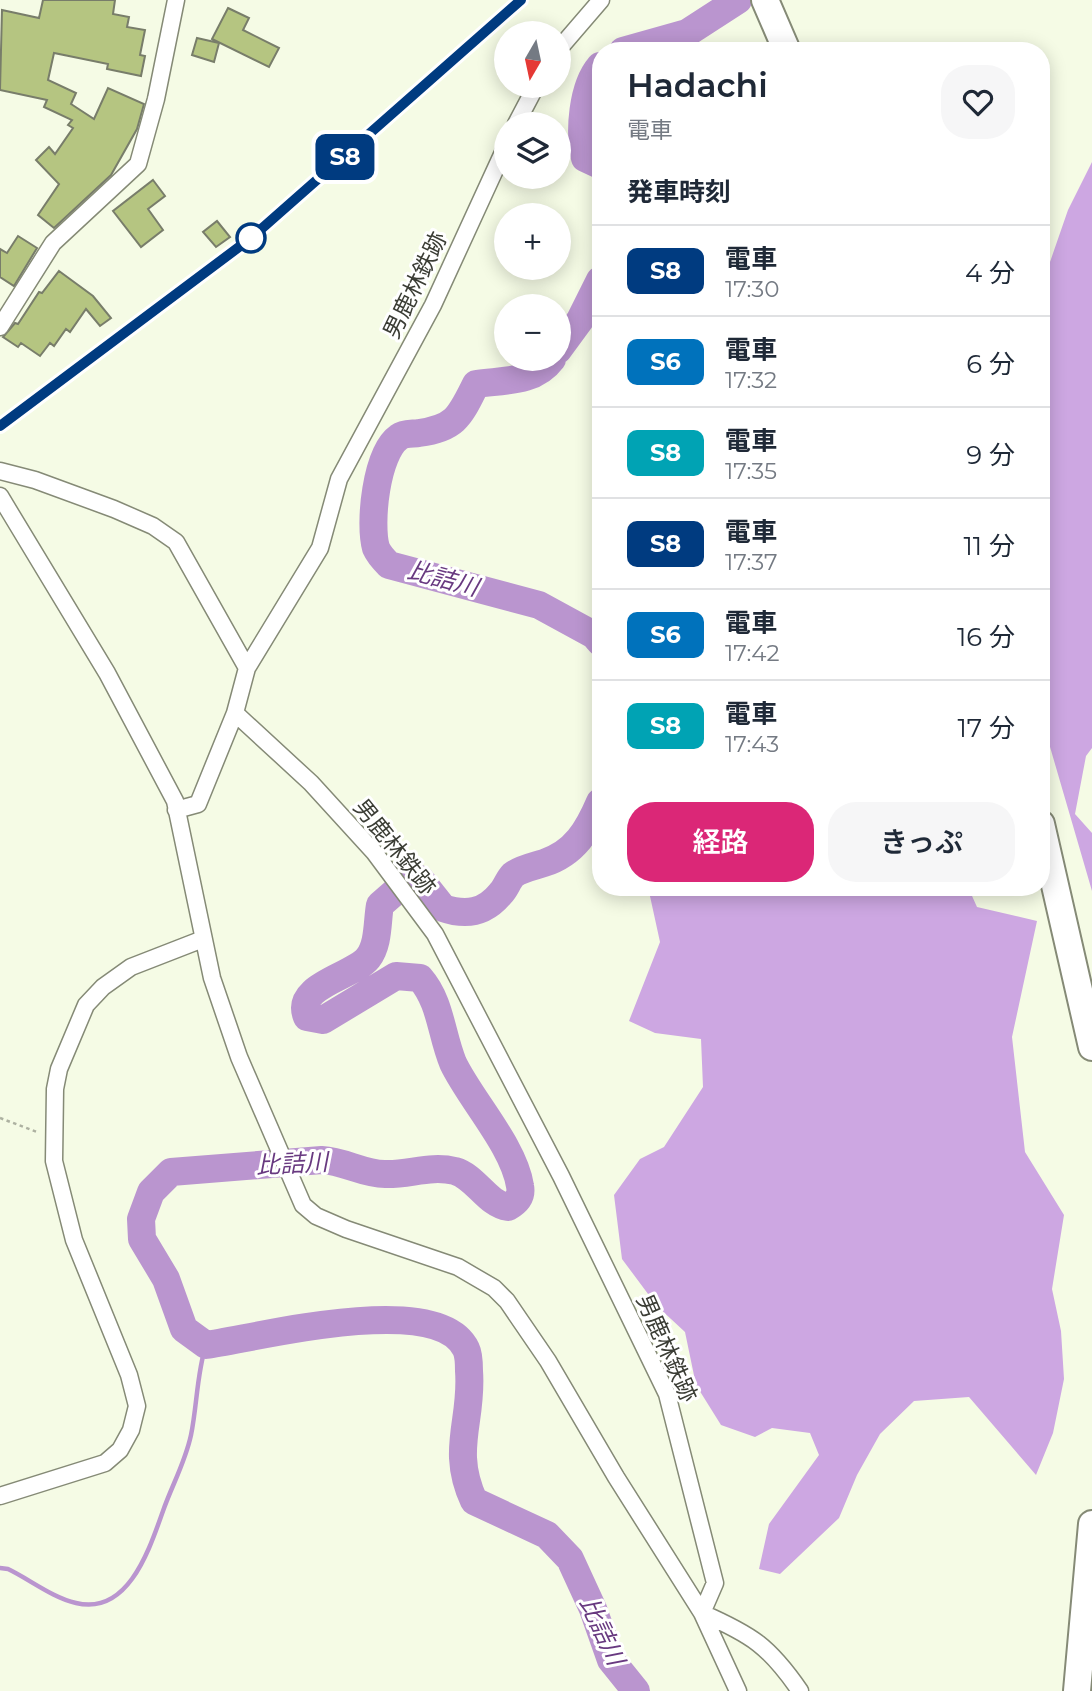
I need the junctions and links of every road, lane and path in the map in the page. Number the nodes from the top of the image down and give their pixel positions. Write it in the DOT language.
graph roads {
  1 [pos="177,0"];
  2 [pos="601,0"];
  3 [pos="768,8"];
  4 [pos="571,35"];
  5 [pos="783,42"];
  6 [pos="494,172"];
  7 [pos="0,327"];
  8 [pos="0,471"];
  9 [pos="0,496"];
  10 [pos="247,668"];
  11 [pos="235,713"];
  12 [pos="176,810"];
  13 [pos="1050,863"];
  14 [pos="203,939"];
  15 [pos="1092,1047"];
  16 [pos="0,1118"];
  17 [pos="54,1138"];
  18 [pos="0,1496"];
  19 [pos="1092,1524"];
  20 [pos="702,1613"];
  21 [pos="738,1691"];
  22 [pos="800,1691"];
  23 [pos="1077,1691"];
  1 -- 7 [label="street"];
  2 -- 4 [label="street"];
  3 -- 5 [label="highway"];
  6 -- 10 [label="street, 男鹿林鉄跡"];
  8 -- 10 [label="street"];
  9 -- 12 [label="street"];
  10 -- 11 [label="street, 男鹿林鉄跡"];
  11 -- 12 [label="street"];
  11 -- 20 [label="street, 男鹿林鉄跡"];
  12 -- 14 [label="street"];
  13 -- 15 [label="highway"];
  14 -- 17 [label="street"];
  14 -- 20 [label="street"];
  16 -- 17 [label="path"];
  17 -- 18 [label="street"];
  19 -- 23 [label="highway"];
  20 -- 21 [label="street"];
  20 -- 22 [label="street"];
}
